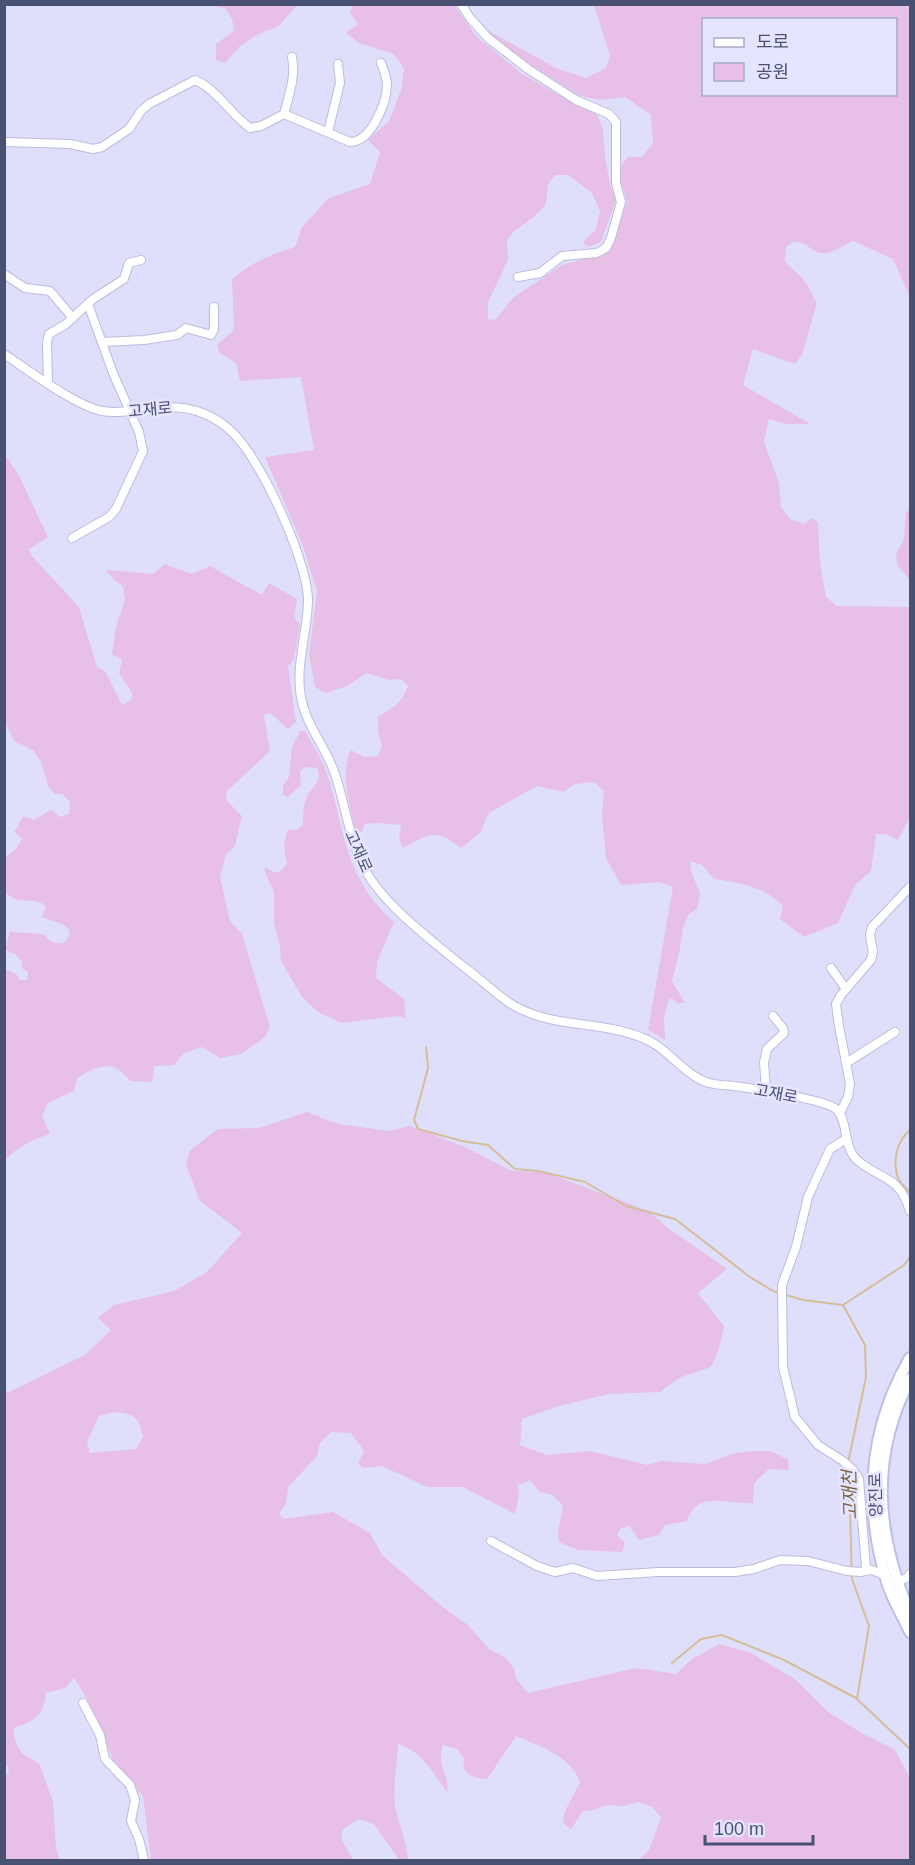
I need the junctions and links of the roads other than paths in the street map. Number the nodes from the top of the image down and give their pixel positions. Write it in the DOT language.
graph roads {
  1 [pos="461,4"];
  2 [pos="292,57"];
  3 [pos="381,63"];
  4 [pos="338,64"];
  5 [pos="284,114"];
  6 [pos="328,132"];
  7 [pos="4,142"];
  8 [pos="141,260"];
  9 [pos="4,274"];
  10 [pos="518,278"];
  11 [pos="88,304"];
  12 [pos="214,307"];
  13 [pos="72,317"];
  14 [pos="102,342"];
  15 [pos="4,354"];
  16 [pos="48,383"];
  17 [pos="130,411"];
  18 [pos="72,538"];
  19 [pos="910,887"];
  20 [pos="831,968"];
  21 [pos="846,989"];
  22 [pos="773,1016"];
  23 [pos="895,1032"];
  24 [pos="846,1063"];
  25 [pos="766,1092"];
  26 [pos="840,1113"];
  27 [pos="846,1139"];
  28 [pos="910,1211"];
  29 [pos="910,1358"];
  30 [pos="910,1379"];
  31 [pos="491,1541"];
  32 [pos="872,1570"];
  33 [pos="910,1574"];
  34 [pos="890,1580"];
  35 [pos="910,1614"];
  36 [pos="910,1632"];
  37 [pos="83,1703"];
  38 [pos="144,1860"];
  1 -- 10 [label="street"];
  2 -- 5 [label="street"];
  3 -- 6 [label="street"];
  4 -- 6 [label="street"];
  5 -- 6 [label="street"];
  5 -- 7 [label="street"];
  8 -- 11 [label="street"];
  9 -- 13 [label="street"];
  11 -- 13 [label="street"];
  11 -- 14 [label="street"];
  12 -- 14 [label="street"];
  13 -- 16 [label="street"];
  14 -- 17 [label="street"];
  15 -- 16 [label="street, 고재로"];
  16 -- 17 [label="street, 고재로"];
  17 -- 18 [label="street"];
  17 -- 25 [label="street, 고재로"];
  19 -- 21 [label="street"];
  20 -- 21 [label="street"];
  21 -- 24 [label="street"];
  22 -- 25 [label="street"];
  23 -- 24 [label="street"];
  24 -- 26 [label="street"];
  25 -- 26 [label="street, 고재로"];
  26 -- 27 [label="street"];
  27 -- 28 [label="street"];
  27 -- 32 [label="street"];
  29 -- 34 [label="main road, 양진로"];
  30 -- 34 [label="main road, 양진로"];
  31 -- 32 [label="street"];
  32 -- 34 [label="street"];
  33 -- 34 [label="street"];
  34 -- 35 [label="main road, 양진로"];
  34 -- 36 [label="main road, 양진로"];
  37 -- 38 [label="street"];
}
